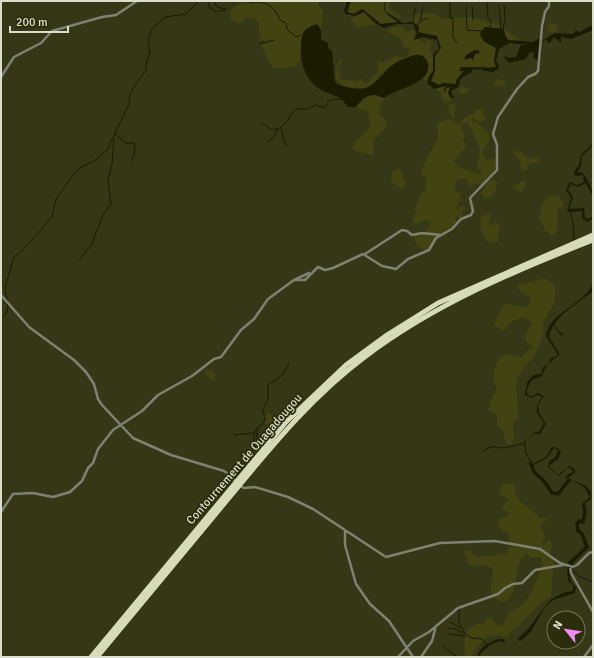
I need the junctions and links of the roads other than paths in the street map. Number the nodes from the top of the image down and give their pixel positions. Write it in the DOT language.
graph roads {
  1 [pos="137,1"];
  2 [pos="549,1"];
  3 [pos="1,77"];
  4 [pos="442,235"];
  5 [pos="593,235"];
  6 [pos="593,240"];
  7 [pos="365,254"];
  8 [pos="311,272"];
  9 [pos="294,280"];
  10 [pos="1,295"];
  11 [pos="121,425"];
  12 [pos="238,484"];
  13 [pos="1,512"];
  14 [pos="345,530"];
  15 [pos="593,552"];
  16 [pos="564,564"];
  17 [pos="570,566"];
  18 [pos="593,612"];
  19 [pos="436,626"];
  20 [pos="593,644"];
  21 [pos="406,647"];
  22 [pos="91,657"];
  23 [pos="97,657"];
  24 [pos="398,657"];
  25 [pos="413,657"];
  26 [pos="421,657"];
  27 [pos="584,657"];
  1 -- 3 [label="street"];
  2 -- 4 [label="street"];
  4 -- 7 [label="street"];
  4 -- 7 [label="street"];
  5 -- 12 [label="highway, Contournement de Ouagadougou"];
  6 -- 12 [label="highway, Contournement de Ouagadougou"];
  7 -- 8 [label="street"];
  8 -- 9 [label="street"];
  8 -- 9 [label="street"];
  9 -- 11 [label="street"];
  10 -- 11 [label="street"];
  11 -- 12 [label="street"];
  11 -- 13 [label="street"];
  12 -- 14 [label="street"];
  12 -- 22 [label="highway, Contournement de Ouagadougou"];
  12 -- 23 [label="highway, Contournement de Ouagadougou"];
  14 -- 16 [label="street"];
  14 -- 21 [label="street"];
  15 -- 17 [label="street"];
  16 -- 17 [label="street"];
  16 -- 19 [label="street"];
  17 -- 18 [label="street"];
  19 -- 21 [label="street"];
  19 -- 26 [label="street"];
  20 -- 27 [label="street"];
  21 -- 24 [label="street"];
  21 -- 25 [label="street"];
}
